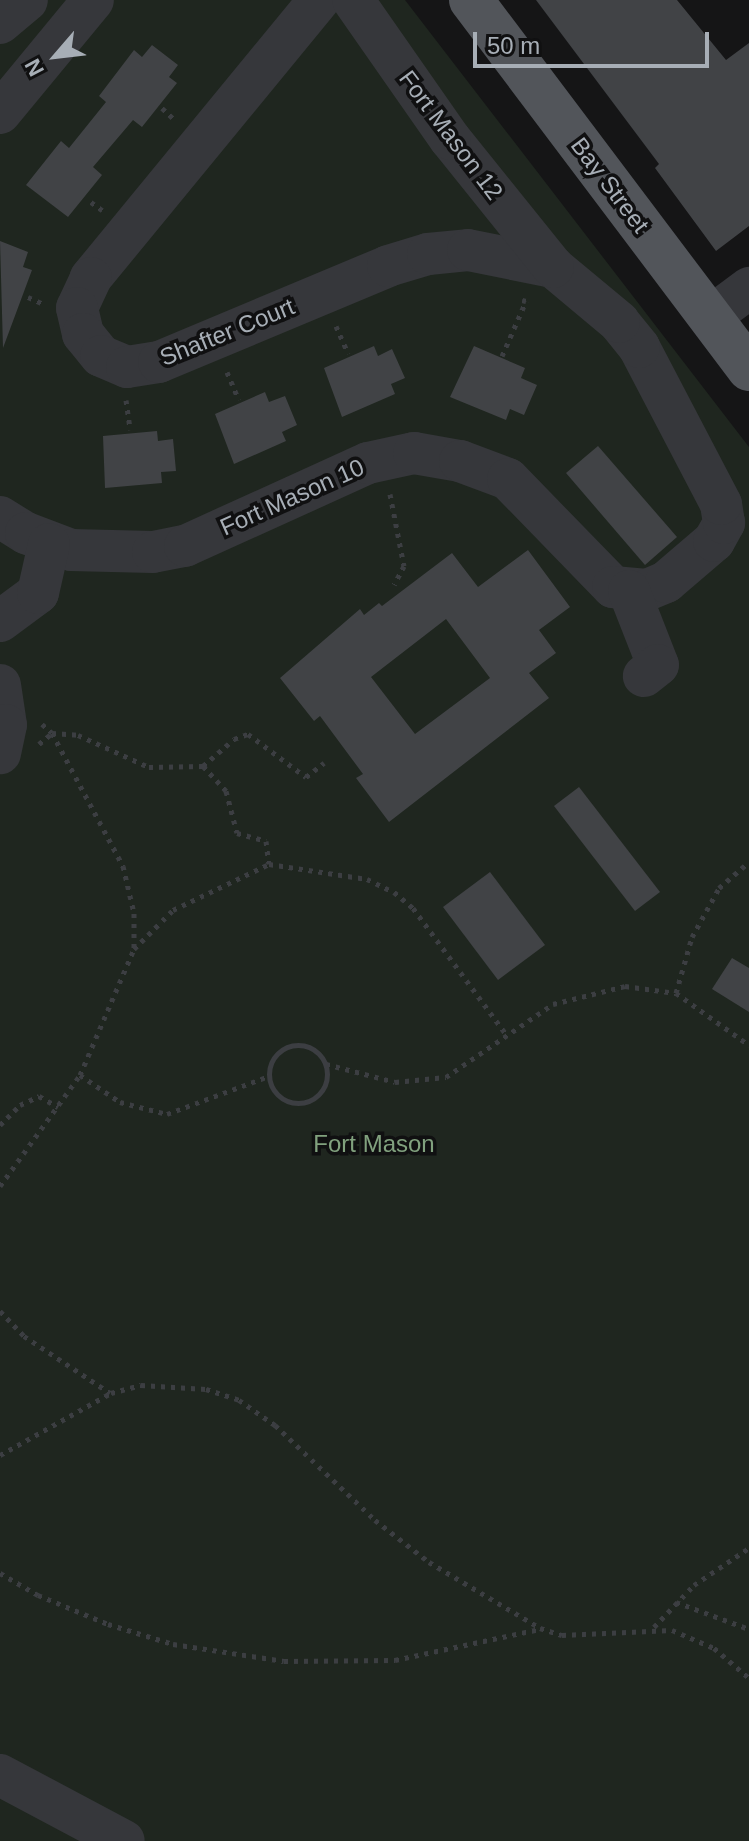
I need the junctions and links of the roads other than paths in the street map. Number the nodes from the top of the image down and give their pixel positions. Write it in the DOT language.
graph roads {
  1 [pos="27,0"];
  2 [pos="93,0"];
  3 [pos="319,0"];
  4 [pos="353,0"];
  5 [pos="471,0"];
  6 [pos="0,23"];
  7 [pos="0,113"];
  8 [pos="553,267"];
  9 [pos="749,288"];
  10 [pos="710,317"];
  11 [pos="749,369"];
  12 [pos="0,517"];
  13 [pos="49,544"];
  14 [pos="629,591"];
  15 [pos="0,621"];
  16 [pos="644,676"];
  17 [pos="2,691"];
  18 [pos="0,753"];
  19 [pos="0,1775"];
  20 [pos="124,1841"];
  1 -- 6 [label="street"];
  2 -- 7 [label="street"];
  3 -- 8 [label="street, Shafter Court"];
  4 -- 8 [label="street, Fort Mason 12"];
  5 -- 10 [label="main road, Bay Street"];
  8 -- 14 [label="street"];
  9 -- 10 [label="street"];
  10 -- 11 [label="main road, Bay Street"];
  12 -- 13 [label="street, Fort Mason 10"];
  13 -- 14 [label="street, Fort Mason 10"];
  13 -- 15 [label="street"];
  14 -- 16 [label="street"];
  17 -- 18 [label="street"];
  19 -- 20 [label="street"];
}
